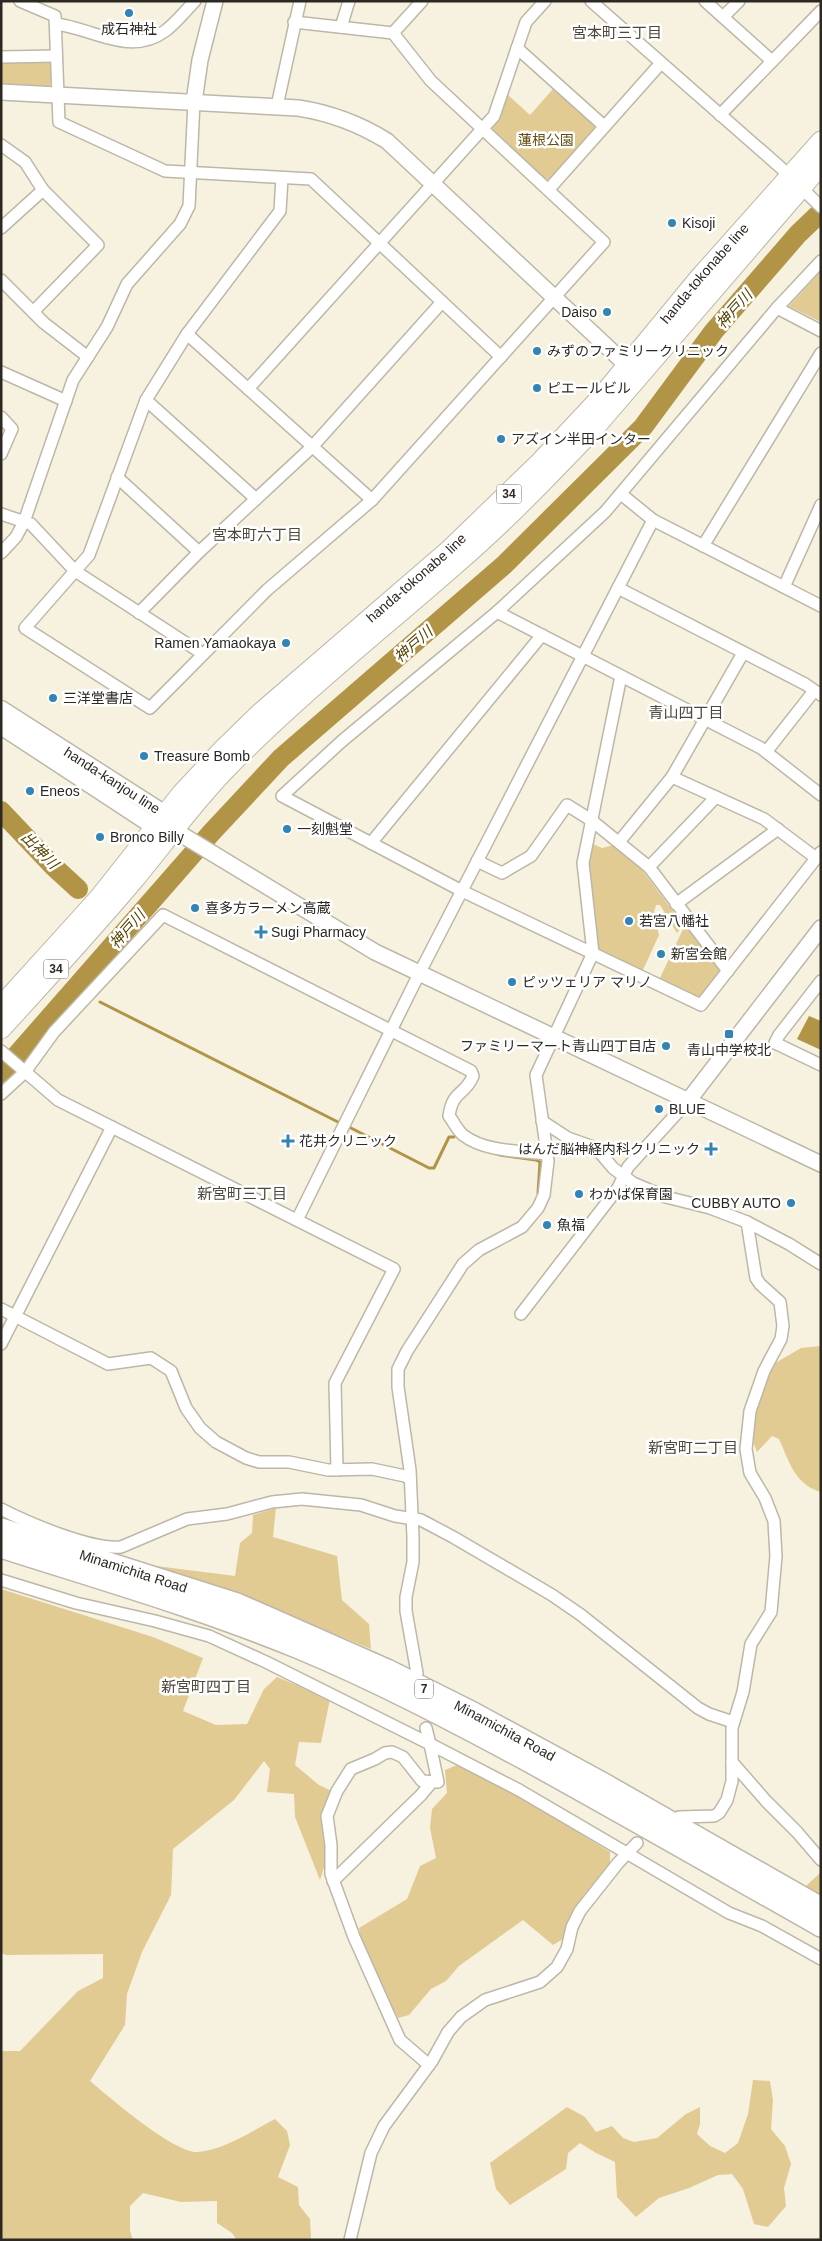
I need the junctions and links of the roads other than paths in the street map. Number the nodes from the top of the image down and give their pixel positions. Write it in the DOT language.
graph roads {
  1 [pos="20,1"];
  2 [pos="196,1"];
  3 [pos="215,1"];
  4 [pos="300,1"];
  5 [pos="349,1"];
  6 [pos="422,1"];
  7 [pos="545,1"];
  8 [pos="592,1"];
  9 [pos="705,1"];
  10 [pos="739,1"];
  11 [pos="821,11"];
  12 [pos="723,17"];
  13 [pos="294,22"];
  14 [pos="56,24"];
  15 [pos="341,27"];
  16 [pos="393,33"];
  17 [pos="517,48"];
  18 [pos="56,56"];
  19 [pos="1,57"];
  20 [pos="772,61"];
  21 [pos="661,63"];
  22 [pos="1,92"];
  23 [pos="58,95"];
  24 [pos="194,102"];
  25 [pos="277,106"];
  26 [pos="720,115"];
  27 [pos="604,126"];
  28 [pos="483,128"];
  29 [pos="821,141"];
  30 [pos="1,145"];
  31 [pos="821,165"];
  32 [pos="190,173"];
  33 [pos="282,178"];
  34 [pos="432,184"];
  35 [pos="548,189"];
  36 [pos="43,190"];
  37 [pos="806,192"];
  38 [pos="1,228"];
  39 [pos="380,244"];
  40 [pos="821,261"];
  41 [pos="1,280"];
  42 [pos="554,297"];
  43 [pos="442,302"];
  44 [pos="777,308"];
  45 [pos="33,312"];
  46 [pos="821,331"];
  47 [pos="187,334"];
  48 [pos="821,353"];
  49 [pos="88,357"];
  50 [pos="501,357"];
  51 [pos="633,371"];
  52 [pos="1,372"];
  53 [pos="248,389"];
  54 [pos="146,400"];
  55 [pos="66,401"];
  56 [pos="1,417"];
  57 [pos="312,447"];
  58 [pos="1,454"];
  59 [pos="118,477"];
  60 [pos="621,494"];
  61 [pos="256,499"];
  62 [pos="372,500"];
  63 [pos="821,505"];
  64 [pos="1,514"];
  65 [pos="653,520"];
  66 [pos="24,522"];
  67 [pos="703,546"];
  68 [pos="200,552"];
  69 [pos="1,553"];
  70 [pos="75,571"];
  71 [pos="618,588"];
  72 [pos="784,588"];
  73 [pos="821,606"];
  74 [pos="497,612"];
  75 [pos="139,613"];
  76 [pos="542,635"];
  77 [pos="743,652"];
  78 [pos="203,654"];
  79 [pos="583,656"];
  80 [pos="621,676"];
  81 [pos="818,693"];
  82 [pos="1,709"];
  83 [pos="705,719"];
  84 [pos="1,726"];
  85 [pos="766,752"];
  86 [pos="672,777"];
  87 [pos="821,794"];
  88 [pos="716,797"];
  89 [pos="591,820"];
  90 [pos="171,828"];
  91 [pos="778,829"];
  92 [pos="619,842"];
  93 [pos="371,843"];
  94 [pos="818,855"];
  95 [pos="477,862"];
  96 [pos="649,867"];
  97 [pos="462,891"];
  98 [pos="676,904"];
  99 [pos="821,928"];
  100 [pos="593,953"];
  101 [pos="728,971"];
  102 [pos="419,974"];
  103 [pos="821,981"];
  104 [pos="1,1006"];
  105 [pos="1,1029"];
  106 [pos="392,1031"];
  107 [pos="554,1037"];
  108 [pos="1,1051"];
  109 [pos="821,1065"];
  110 [pos="23,1070"];
  111 [pos="1,1094"];
  112 [pos="688,1101"];
  113 [pos="542,1121"];
  114 [pos="112,1127"];
  115 [pos="546,1154"];
  116 [pos="821,1164"];
  117 [pos="622,1176"];
  118 [pos="297,1220"];
  119 [pos="747,1222"];
  120 [pos="821,1264"];
  121 [pos="1,1309"];
  122 [pos="522,1314"];
  123 [pos="15,1316"];
  124 [pos="1,1344"];
  125 [pos="337,1470"];
  126 [pos="410,1479"];
  127 [pos="1,1509"];
  128 [pos="412,1519"];
  129 [pos="1,1529"];
  130 [pos="1,1547"];
  131 [pos="1,1580"];
  132 [pos="416,1673"];
  133 [pos="733,1722"];
  134 [pos="426,1728"];
  135 [pos="430,1744"];
  136 [pos="732,1762"];
  137 [pos="431,1782"];
  138 [pos="679,1817"];
  139 [pos="637,1843"];
  140 [pos="627,1853"];
  141 [pos="821,1860"];
  142 [pos="333,1880"];
  143 [pos="821,1908"];
  144 [pos="821,1926"];
  145 [pos="821,1959"];
  146 [pos="429,2065"];
  147 [pos="350,2240"];
  1 -- 14 [label="street"];
  2 -- 14 [label="street"];
  3 -- 24 [label="street"];
  4 -- 13 [label="street"];
  5 -- 15 [label="street"];
  6 -- 16 [label="street"];
  7 -- 17 [label="street"];
  8 -- 21 [label="street"];
  9 -- 12 [label="street"];
  10 -- 12 [label="street"];
  11 -- 20 [label="street"];
  12 -- 20 [label="street"];
  13 -- 15 [label="street"];
  13 -- 25 [label="street"];
  14 -- 18 [label="street"];
  15 -- 16 [label="street"];
  16 -- 28 [label="street"];
  17 -- 27 [label="street"];
  17 -- 28 [label="street"];
  18 -- 19 [label="street"];
  18 -- 23 [label="street"];
  20 -- 26 [label="street"];
  21 -- 26 [label="street"];
  21 -- 27 [label="street"];
  22 -- 23 [label="street"];
  23 -- 24 [label="street"];
  23 -- 32 [label="street"];
  24 -- 25 [label="street"];
  24 -- 32 [label="street"];
  25 -- 34 [label="street"];
  26 -- 37 [label="street"];
  27 -- 35 [label="street"];
  28 -- 34 [label="street"];
  28 -- 35 [label="street"];
  29 -- 37 [label="main road, handa-tokonabe line / 34"];
  30 -- 36 [label="street"];
  31 -- 37 [label="main road, handa-tokonabe line / 34"];
  32 -- 33 [label="street"];
  32 -- 49 [label="street"];
  33 -- 39 [label="street"];
  33 -- 47 [label="street"];
  34 -- 39 [label="street"];
  34 -- 42 [label="street"];
  35 -- 42 [label="street"];
  36 -- 38 [label="street"];
  36 -- 45 [label="street"];
  37 -- 51 [label="main road, handa-tokonabe line / 34"];
  39 -- 43 [label="street"];
  39 -- 53 [label="street"];
  40 -- 44 [label="street"];
  41 -- 45 [label="street"];
  42 -- 50 [label="street"];
  42 -- 51 [label="street"];
  43 -- 50 [label="street"];
  43 -- 57 [label="street"];
  44 -- 46 [label="street"];
  44 -- 60 [label="street"];
  45 -- 49 [label="street"];
  47 -- 53 [label="street"];
  47 -- 54 [label="street"];
  48 -- 67 [label="street"];
  49 -- 55 [label="street"];
  50 -- 62 [label="street"];
  51 -- 90 [label="main road, handa-tokonabe line / 34"];
  52 -- 55 [label="street"];
  53 -- 57 [label="street"];
  54 -- 59 [label="street"];
  54 -- 61 [label="street"];
  55 -- 66 [label="street"];
  56 -- 58 [label="street"];
  57 -- 61 [label="street"];
  57 -- 62 [label="street"];
  59 -- 68 [label="street"];
  59 -- 70 [label="street"];
  60 -- 65 [label="street"];
  60 -- 74 [label="street"];
  61 -- 68 [label="street"];
  62 -- 78 [label="street"];
  63 -- 72 [label="street"];
  64 -- 66 [label="street"];
  65 -- 67 [label="street"];
  65 -- 71 [label="street"];
  66 -- 69 [label="street"];
  66 -- 70 [label="street"];
  67 -- 72 [label="street"];
  68 -- 75 [label="street"];
  70 -- 75 [label="street"];
  70 -- 78 [label="street"];
  71 -- 77 [label="street"];
  71 -- 79 [label="street"];
  72 -- 73 [label="street"];
  74 -- 76 [label="street"];
  74 -- 93 [label="street"];
  75 -- 78 [label="street"];
  76 -- 79 [label="street"];
  76 -- 93 [label="street"];
  77 -- 81 [label="street"];
  77 -- 83 [label="street"];
  79 -- 80 [label="street"];
  79 -- 95 [label="street"];
  80 -- 83 [label="street"];
  80 -- 89 [label="street"];
  81 -- 85 [label="street"];
  82 -- 90 [label="main road, handa-kanjou line"];
  83 -- 85 [label="street"];
  83 -- 86 [label="street"];
  84 -- 90 [label="main road, handa-kanjou line"];
  85 -- 87 [label="street"];
  86 -- 88 [label="street"];
  86 -- 92 [label="street"];
  88 -- 91 [label="street"];
  88 -- 96 [label="street"];
  89 -- 92 [label="street"];
  89 -- 95 [label="street"];
  89 -- 100 [label="street"];
  90 -- 102 [label="street"];
  90 -- 104 [label="main road, handa-tokonabe line / 34"];
  90 -- 105 [label="main road, handa-tokonabe line / 34"];
  91 -- 94 [label="street"];
  91 -- 98 [label="street"];
  92 -- 96 [label="street"];
  93 -- 97 [label="street"];
  94 -- 101 [label="street"];
  95 -- 97 [label="street"];
  96 -- 98 [label="street"];
  97 -- 100 [label="street"];
  97 -- 102 [label="street"];
  98 -- 101 [label="street"];
  99 -- 112 [label="street"];
  100 -- 101 [label="street"];
  100 -- 107 [label="street"];
  102 -- 106 [label="street"];
  102 -- 107 [label="street"];
  103 -- 109 [label="street"];
  106 -- 110 [label="street"];
  106 -- 115 [label="street"];
  106 -- 118 [label="street"];
  107 -- 112 [label="street"];
  107 -- 113 [label="street"];
  108 -- 110 [label="street"];
  110 -- 111 [label="street"];
  110 -- 114 [label="street"];
  112 -- 116 [label="street"];
  112 -- 117 [label="street"];
  113 -- 115 [label="street"];
  113 -- 117 [label="street"];
  114 -- 118 [label="street"];
  114 -- 123 [label="street"];
  115 -- 126 [label="street"];
  117 -- 119 [label="street"];
  117 -- 122 [label="street"];
  118 -- 125 [label="street"];
  119 -- 120 [label="street"];
  119 -- 133 [label="street"];
  121 -- 123 [label="street"];
  123 -- 124 [label="street"];
  123 -- 125 [label="street"];
  125 -- 126 [label="street"];
  126 -- 128 [label="street"];
  127 -- 128 [label="street"];
  128 -- 132 [label="street"];
  128 -- 133 [label="street"];
  129 -- 143 [label="highway, Minamichita Road / 7"];
  130 -- 144 [label="highway, Minamichita Road / 7"];
  131 -- 135 [label="street"];
  133 -- 136 [label="street"];
  134 -- 135 [label="street"];
  135 -- 137 [label="street"];
  135 -- 140 [label="street"];
  136 -- 138 [label="street"];
  136 -- 141 [label="street"];
  137 -- 142 [label="street"];
  137 -- 142 [label="street"];
  139 -- 140 [label="street"];
  140 -- 145 [label="street"];
  140 -- 146 [label="street"];
  142 -- 146 [label="street"];
  146 -- 147 [label="street"];
}
